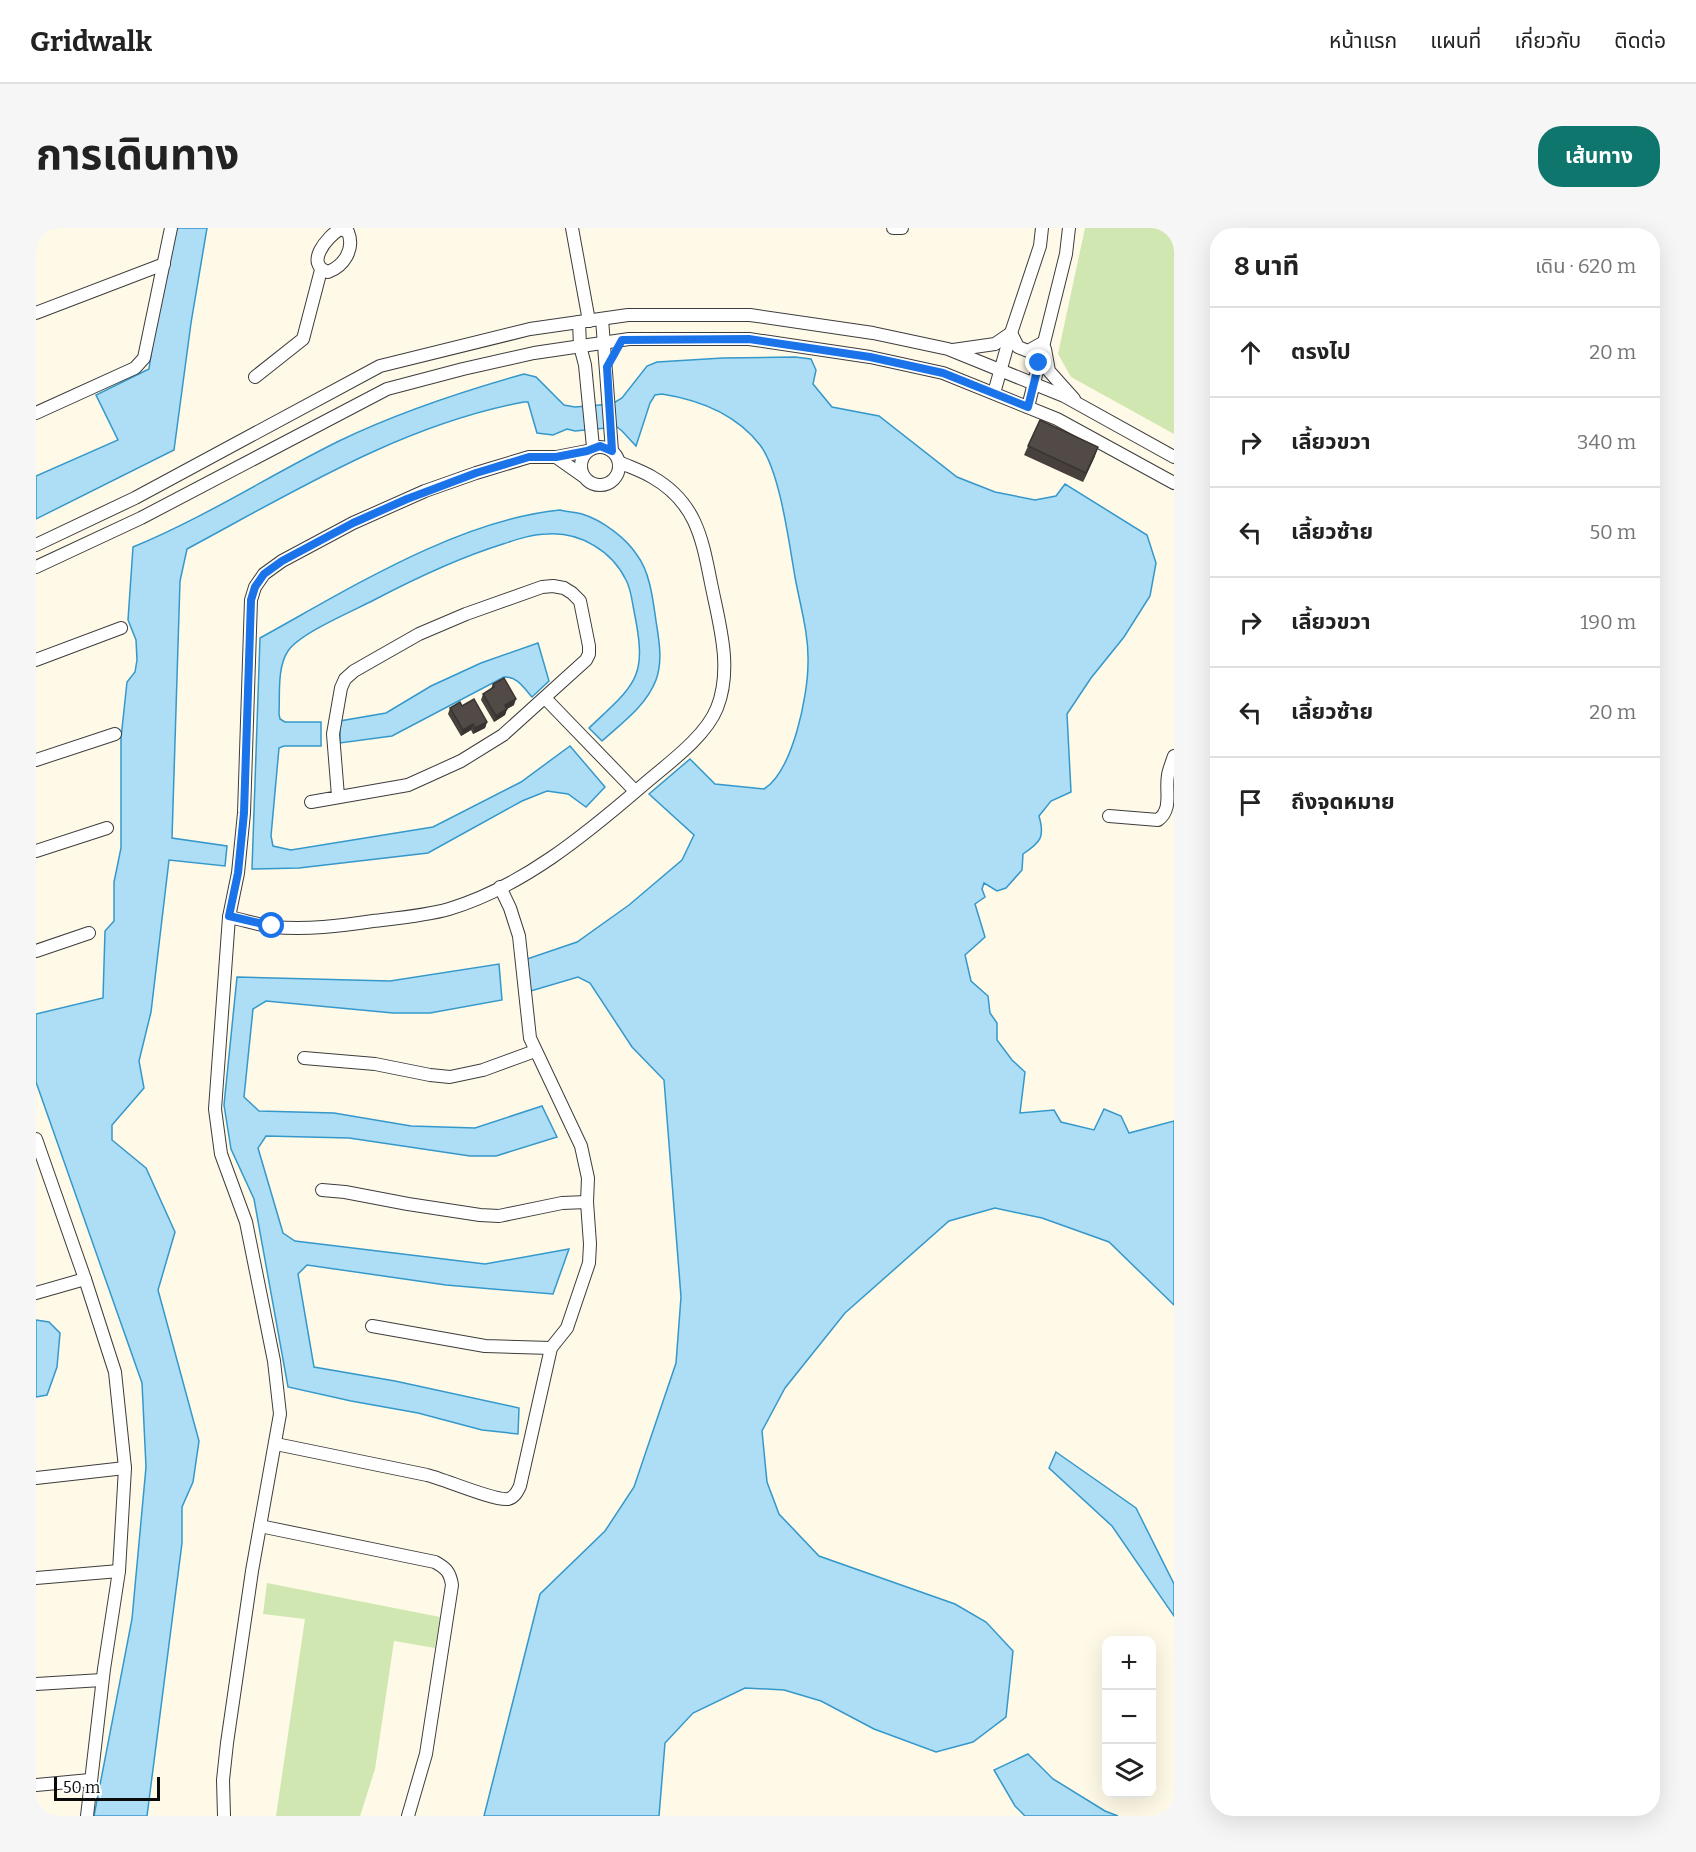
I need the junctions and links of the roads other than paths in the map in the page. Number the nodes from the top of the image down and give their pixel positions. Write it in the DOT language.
graph roads {
  1 [pos="171,228"];
  2 [pos="572,228"];
  3 [pos="893,228"];
  4 [pos="902,228"];
  5 [pos="1042,228"];
  6 [pos="1070,228"];
  7 [pos="349,230"];
  8 [pos="164,264"];
  9 [pos="321,270"];
  10 [pos="36,313"];
  11 [pos="590,321"];
  12 [pos="1011,333"];
  13 [pos="622,340"];
  14 [pos="1044,342"];
  15 [pos="604,343"];
  16 [pos="580,346"];
  17 [pos="558,350"];
  18 [pos="950,351"];
  19 [pos="585,365"];
  20 [pos="607,367"];
  21 [pos="1000,370"];
  22 [pos="255,377"];
  23 [pos="1034,384"];
  24 [pos="994,393"];
  25 [pos="1079,405"];
  26 [pos="1028,407"];
  27 [pos="36,413"];
  28 [pos="590,449"];
  29 [pos="612,451"];
  30 [pos="556,457"];
  31 [pos="1174,457"];
  32 [pos="619,462"];
  33 [pos="637,470"];
  34 [pos="583,476"];
  35 [pos="612,481"];
  36 [pos="1174,483"];
  37 [pos="36,545"];
  38 [pos="36,567"];
  39 [pos="121,628"];
  40 [pos="36,660"];
  41 [pos="545,698"];
  42 [pos="115,734"];
  43 [pos="1174,756"];
  44 [pos="36,759"];
  45 [pos="635,791"];
  46 [pos="338,796"];
  47 [pos="311,802"];
  48 [pos="1109,816"];
  49 [pos="107,828"];
  50 [pos="36,851"];
  51 [pos="500,887"];
  52 [pos="229,916"];
  53 [pos="88,933"];
  54 [pos="36,951"];
  55 [pos="535,1051"];
  56 [pos="304,1058"];
  57 [pos="36,1140"];
  58 [pos="42,1175"];
  59 [pos="322,1190"];
  60 [pos="587,1202"];
  61 [pos="85,1279"];
  62 [pos="36,1293"];
  63 [pos="372,1326"];
  64 [pos="551,1348"];
  65 [pos="276,1444"];
  66 [pos="125,1468"];
  67 [pos="36,1478"];
  68 [pos="260,1526"];
  69 [pos="119,1571"];
  70 [pos="36,1578"];
  71 [pos="102,1680"];
  72 [pos="36,1684"];
  73 [pos="90,1780"];
  74 [pos="36,1785"];
  75 [pos="87,1816"];
  76 [pos="224,1816"];
  77 [pos="408,1816"];
  1 -- 8 [label="street"];
  2 -- 11 [label="street"];
  3 -- 4 [label="street"];
  5 -- 12 [label="street"];
  6 -- 14 [label="street"];
  7 -- 9 [label="street"];
  7 -- 9 [label="street"];
  8 -- 10 [label="street"];
  8 -- 27 [label="street"];
  9 -- 22 [label="street"];
  11 -- 15 [label="street"];
  11 -- 16 [label="street"];
  11 -- 18 [label="street"];
  11 -- 37 [label="street"];
  12 -- 14 [label="street"];
  12 -- 18 [label="street"];
  12 -- 21 [label="street"];
  13 -- 15 [label="street"];
  13 -- 20 [label="street"];
  13 -- 24 [label="street"];
  14 -- 23 [label="street"];
  14 -- 25 [label="street"];
  15 -- 16 [label="street"];
  15 -- 20 [label="street"];
  16 -- 17 [label="street"];
  16 -- 19 [label="street"];
  17 -- 19 [label="street"];
  17 -- 38 [label="street"];
  18 -- 21 [label="street"];
  19 -- 28 [label="street"];
  20 -- 29 [label="street"];
  21 -- 23 [label="street"];
  21 -- 24 [label="street"];
  23 -- 25 [label="street"];
  23 -- 26 [label="street"];
  24 -- 26 [label="street"];
  25 -- 31 [label="street"];
  26 -- 36 [label="street"];
  28 -- 29 [label="street"];
  28 -- 30 [label="street"];
  28 -- 34 [label="street"];
  29 -- 32 [label="street"];
  30 -- 34 [label="street"];
  30 -- 52 [label="street"];
  32 -- 33 [label="street"];
  32 -- 35 [label="street"];
  33 -- 35 [label="street"];
  33 -- 45 [label="street"];
  34 -- 35 [label="street"];
  39 -- 40 [label="street"];
  41 -- 45 [label="street"];
  41 -- 46 [label="street"];
  41 -- 46 [label="street"];
  42 -- 44 [label="street"];
  43 -- 48 [label="street"];
  45 -- 51 [label="street"];
  46 -- 47 [label="street"];
  49 -- 50 [label="street"];
  51 -- 52 [label="street"];
  51 -- 55 [label="street"];
  52 -- 65 [label="street"];
  53 -- 54 [label="street"];
  55 -- 56 [label="street"];
  55 -- 60 [label="street"];
  57 -- 58 [label="street"];
  58 -- 61 [label="street"];
  59 -- 60 [label="street"];
  60 -- 64 [label="street"];
  61 -- 62 [label="street"];
  61 -- 66 [label="street"];
  63 -- 64 [label="street"];
  64 -- 65 [label="street"];
  65 -- 68 [label="street"];
  66 -- 67 [label="street"];
  66 -- 69 [label="street"];
  68 -- 76 [label="street"];
  68 -- 77 [label="street"];
  69 -- 70 [label="street"];
  69 -- 71 [label="street"];
  71 -- 72 [label="street"];
  71 -- 73 [label="street"];
  73 -- 74 [label="street"];
  73 -- 75 [label="street"];
}
